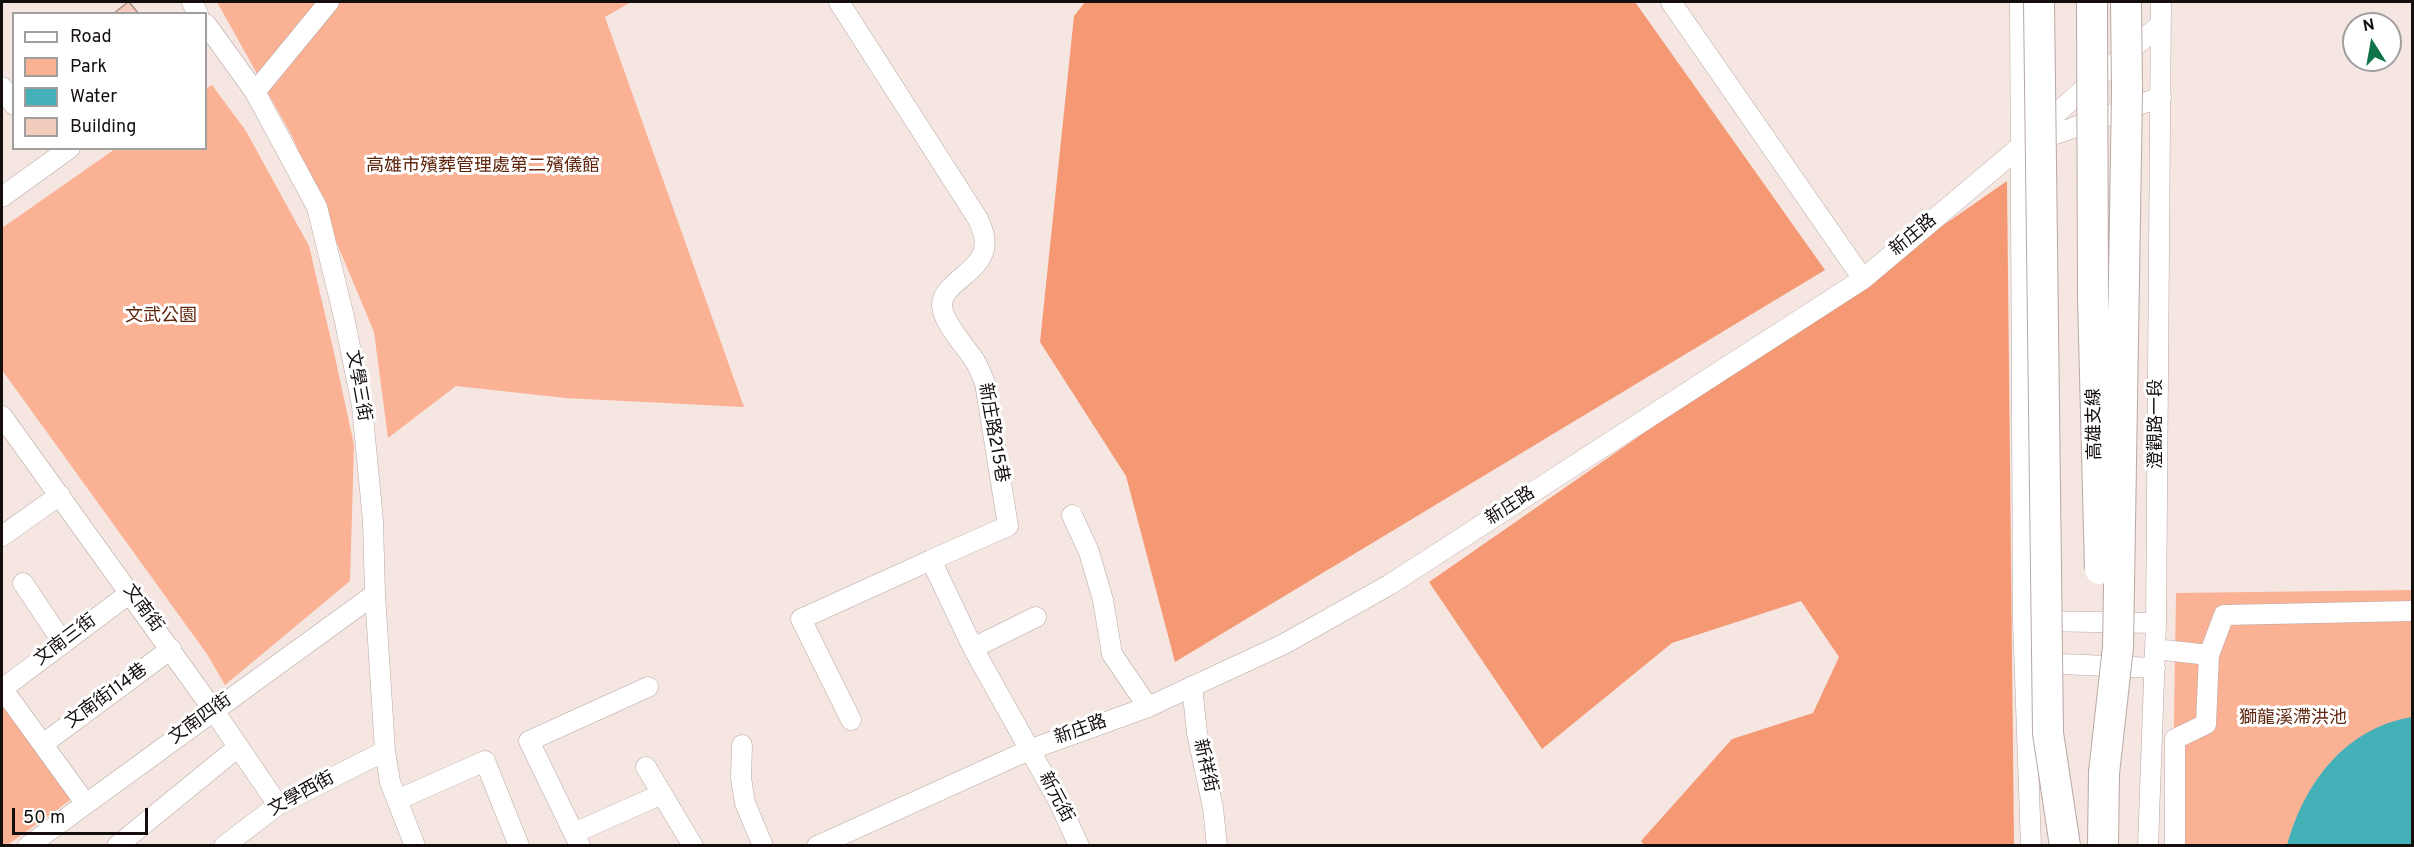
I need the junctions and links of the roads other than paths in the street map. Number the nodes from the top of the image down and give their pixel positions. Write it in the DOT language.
graph roads {
  1 [pos="329,2"];
  2 [pos="839,2"];
  3 [pos="1671,2"];
  4 [pos="2020,2"];
  5 [pos="2040,2"];
  6 [pos="2058,2"];
  7 [pos="2092,2"];
  8 [pos="2126,2"];
  9 [pos="2161,2"];
  10 [pos="2161,24"];
  11 [pos="207,28"];
  12 [pos="213,51"];
  13 [pos="2,87"];
  14 [pos="255,92"];
  15 [pos="2161,97"];
  16 [pos="12,102"];
  17 [pos="2021,146"];
  18 [pos="63,150"];
  19 [pos="46,155"];
  20 [pos="2,197"];
  21 [pos="1863,279"];
  22 [pos="2,416"];
  23 [pos="60,495"];
  24 [pos="1072,515"];
  25 [pos="2,536"];
  26 [pos="931,560"];
  27 [pos="23,583"];
  28 [pos="130,593"];
  29 [pos="375,594"];
  30 [pos="2412,611"];
  31 [pos="1036,616"];
  32 [pos="2023,620"];
  33 [pos="2156,623"];
  34 [pos="63,643"];
  35 [pos="973,648"];
  36 [pos="171,650"];
  37 [pos="2209,655"];
  38 [pos="2155,658"];
  39 [pos="2025,662"];
  40 [pos="3,685"];
  41 [pos="1192,686"];
  42 [pos="648,687"];
  43 [pos="1148,706"];
  44 [pos="214,711"];
  45 [pos="851,720"];
  46 [pos="43,744"];
  47 [pos="742,745"];
  48 [pos="237,748"];
  49 [pos="1029,750"];
  50 [pos="385,751"];
  51 [pos="646,767"];
  52 [pos="2104,773"];
  53 [pos="393,791"];
  54 [pos="662,794"];
  55 [pos="86,804"];
  56 [pos="279,805"];
  57 [pos="577,839"];
  58 [pos="28,846"];
  59 [pos="117,846"];
  60 [pos="224,846"];
  61 [pos="415,846"];
  62 [pos="519,846"];
  63 [pos="693,846"];
  64 [pos="763,846"];
  65 [pos="817,846"];
  66 [pos="1079,846"];
  67 [pos="1217,846"];
  68 [pos="2031,846"];
  69 [pos="2067,846"];
  70 [pos="2103,846"];
  71 [pos="2148,846"];
  72 [pos="2175,846"];
  1 -- 14 [label="street"];
  2 -- 26 [label="street, 新庄路215巷"];
  3 -- 21 [label="street"];
  4 -- 17 [label="street"];
  5 -- 69 [label="highway, bridge"];
  6 -- 69 [label="highway, 高雄支線"];
  7 -- 52 [label="highway, 高雄支線, bridge"];
  8 -- 52 [label="highway, bridge"];
  9 -- 10 [label="street, 澄觀路一段"];
  10 -- 15 [label="street, 澄觀路一段"];
  10 -- 17 [label="street"];
  11 -- 12 [label="street, 文學三街"];
  12 -- 14 [label="street, 文學三街"];
  13 -- 16 [label="street"];
  14 -- 29 [label="street, 文學三街"];
  15 -- 17 [label="street, 新庄路"];
  15 -- 33 [label="street, 澄觀路一段"];
  17 -- 21 [label="street, 新庄路"];
  17 -- 32 [label="street"];
  18 -- 19 [label="street"];
  19 -- 20 [label="street"];
  21 -- 41 [label="street, 新庄路"];
  22 -- 23 [label="street, 文南街"];
  23 -- 25 [label="street"];
  23 -- 28 [label="street, 文南街"];
  24 -- 43 [label="street"];
  26 -- 35 [label="street"];
  26 -- 45 [label="street"];
  27 -- 34 [label="street"];
  28 -- 34 [label="street, 文南三街"];
  28 -- 36 [label="street, 文南街"];
  29 -- 44 [label="street, 文南四街"];
  29 -- 50 [label="street, 文學三街"];
  30 -- 37 [label="street"];
  31 -- 35 [label="street"];
  32 -- 33 [label="street"];
  32 -- 39 [label="street"];
  33 -- 38 [label="street, 澄觀路一段"];
  34 -- 40 [label="street, 文南三街"];
  35 -- 49 [label="street"];
  36 -- 44 [label="street, 文南街"];
  36 -- 46 [label="street, 文南街114巷"];
  37 -- 38 [label="street"];
  37 -- 72 [label="street"];
  38 -- 39 [label="street"];
  38 -- 71 [label="street, 澄觀路一段"];
  39 -- 68 [label="street"];
  40 -- 46 [label="street"];
  41 -- 43 [label="street, 新庄路"];
  41 -- 67 [label="street, 新祥街"];
  42 -- 57 [label="street"];
  43 -- 49 [label="street, 新庄路"];
  44 -- 48 [label="street, 文南街"];
  44 -- 55 [label="street, 文南四街"];
  46 -- 55 [label="street"];
  47 -- 64 [label="street"];
  48 -- 56 [label="street, 文南街"];
  48 -- 59 [label="street"];
  49 -- 65 [label="street, 新庄路"];
  49 -- 66 [label="street, 新元街"];
  50 -- 53 [label="street, 文學三街"];
  50 -- 56 [label="street, 文學西街"];
  51 -- 54 [label="street"];
  52 -- 70 [label="highway, 高雄支線"];
  53 -- 61 [label="street, 文學三街"];
  53 -- 62 [label="street"];
  54 -- 57 [label="street"];
  54 -- 63 [label="street"];
  55 -- 58 [label="street, 文南四街"];
  56 -- 60 [label="street, 文學西街"];
}
